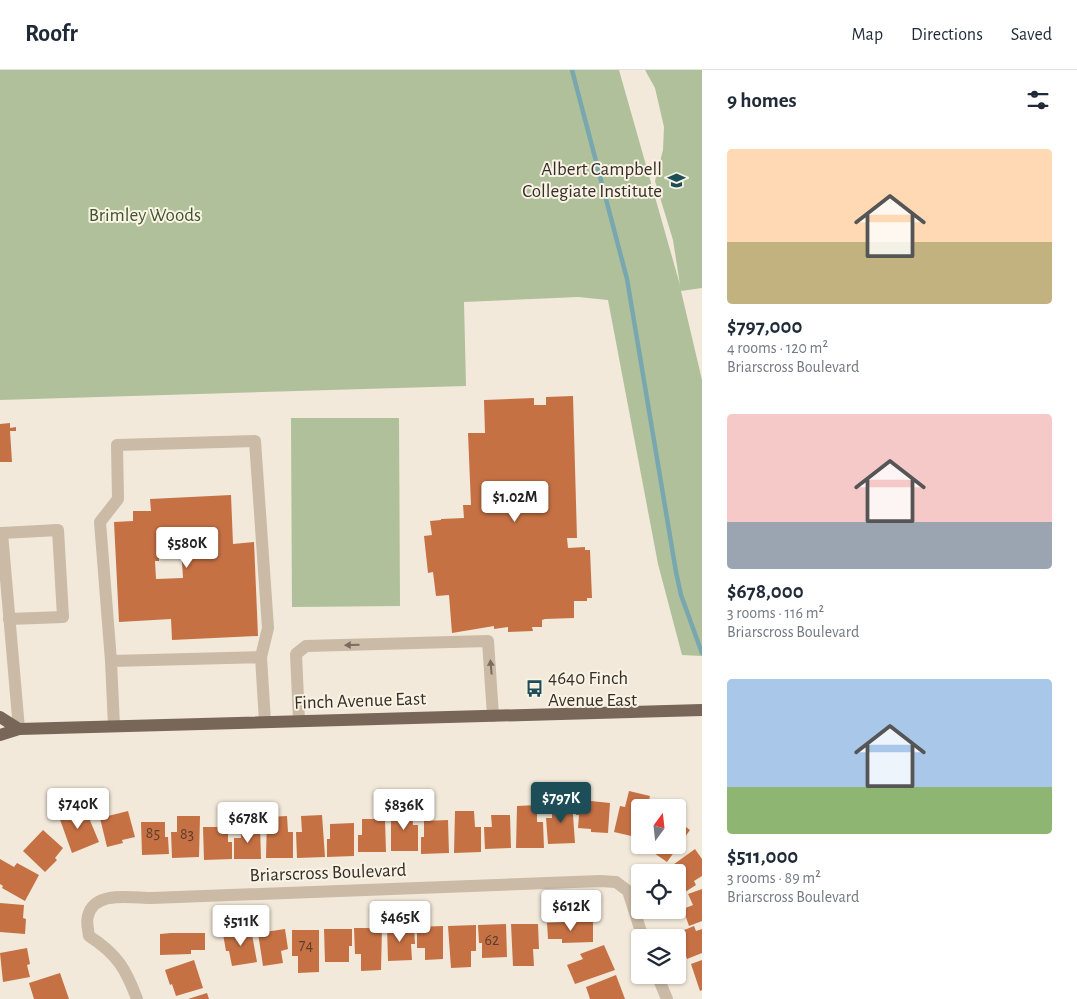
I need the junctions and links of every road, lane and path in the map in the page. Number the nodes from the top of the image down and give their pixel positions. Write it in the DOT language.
graph roads {
  1 [pos="1,534"];
  2 [pos="9,620"];
  3 [pos="261,657"];
  4 [pos="110,661"];
  5 [pos="702,710"];
  6 [pos="493,716"];
  7 [pos="0,717"];
  8 [pos="298,721"];
  9 [pos="265,722"];
  10 [pos="114,726"];
  11 [pos="19,728"];
  12 [pos="0,735"];
  13 [pos="640,929"];
  14 [pos="661,984"];
  15 [pos="137,999"];
  16 [pos="667,999"];
  1 -- 2 [label="street"];
  1 -- 2 [label="street"];
  2 -- 11 [label="street"];
  3 -- 4 [label="street"];
  3 -- 4 [label="street"];
  3 -- 9 [label="street"];
  4 -- 10 [label="street"];
  5 -- 6 [label="main road, Finch Avenue East"];
  6 -- 8 [label="main road, Finch Avenue East"];
  6 -- 8 [label="street, one-way"];
  7 -- 11 [label="main road"];
  8 -- 9 [label="main road, Finch Avenue East"];
  9 -- 10 [label="main road, Finch Avenue East"];
  10 -- 11 [label="main road, Finch Avenue East"];
  11 -- 12 [label="main road, Finch Avenue East"];
  13 -- 15 [label="street, Briarscross Boulevard"];
  14 -- 16 [label="street"];
}
